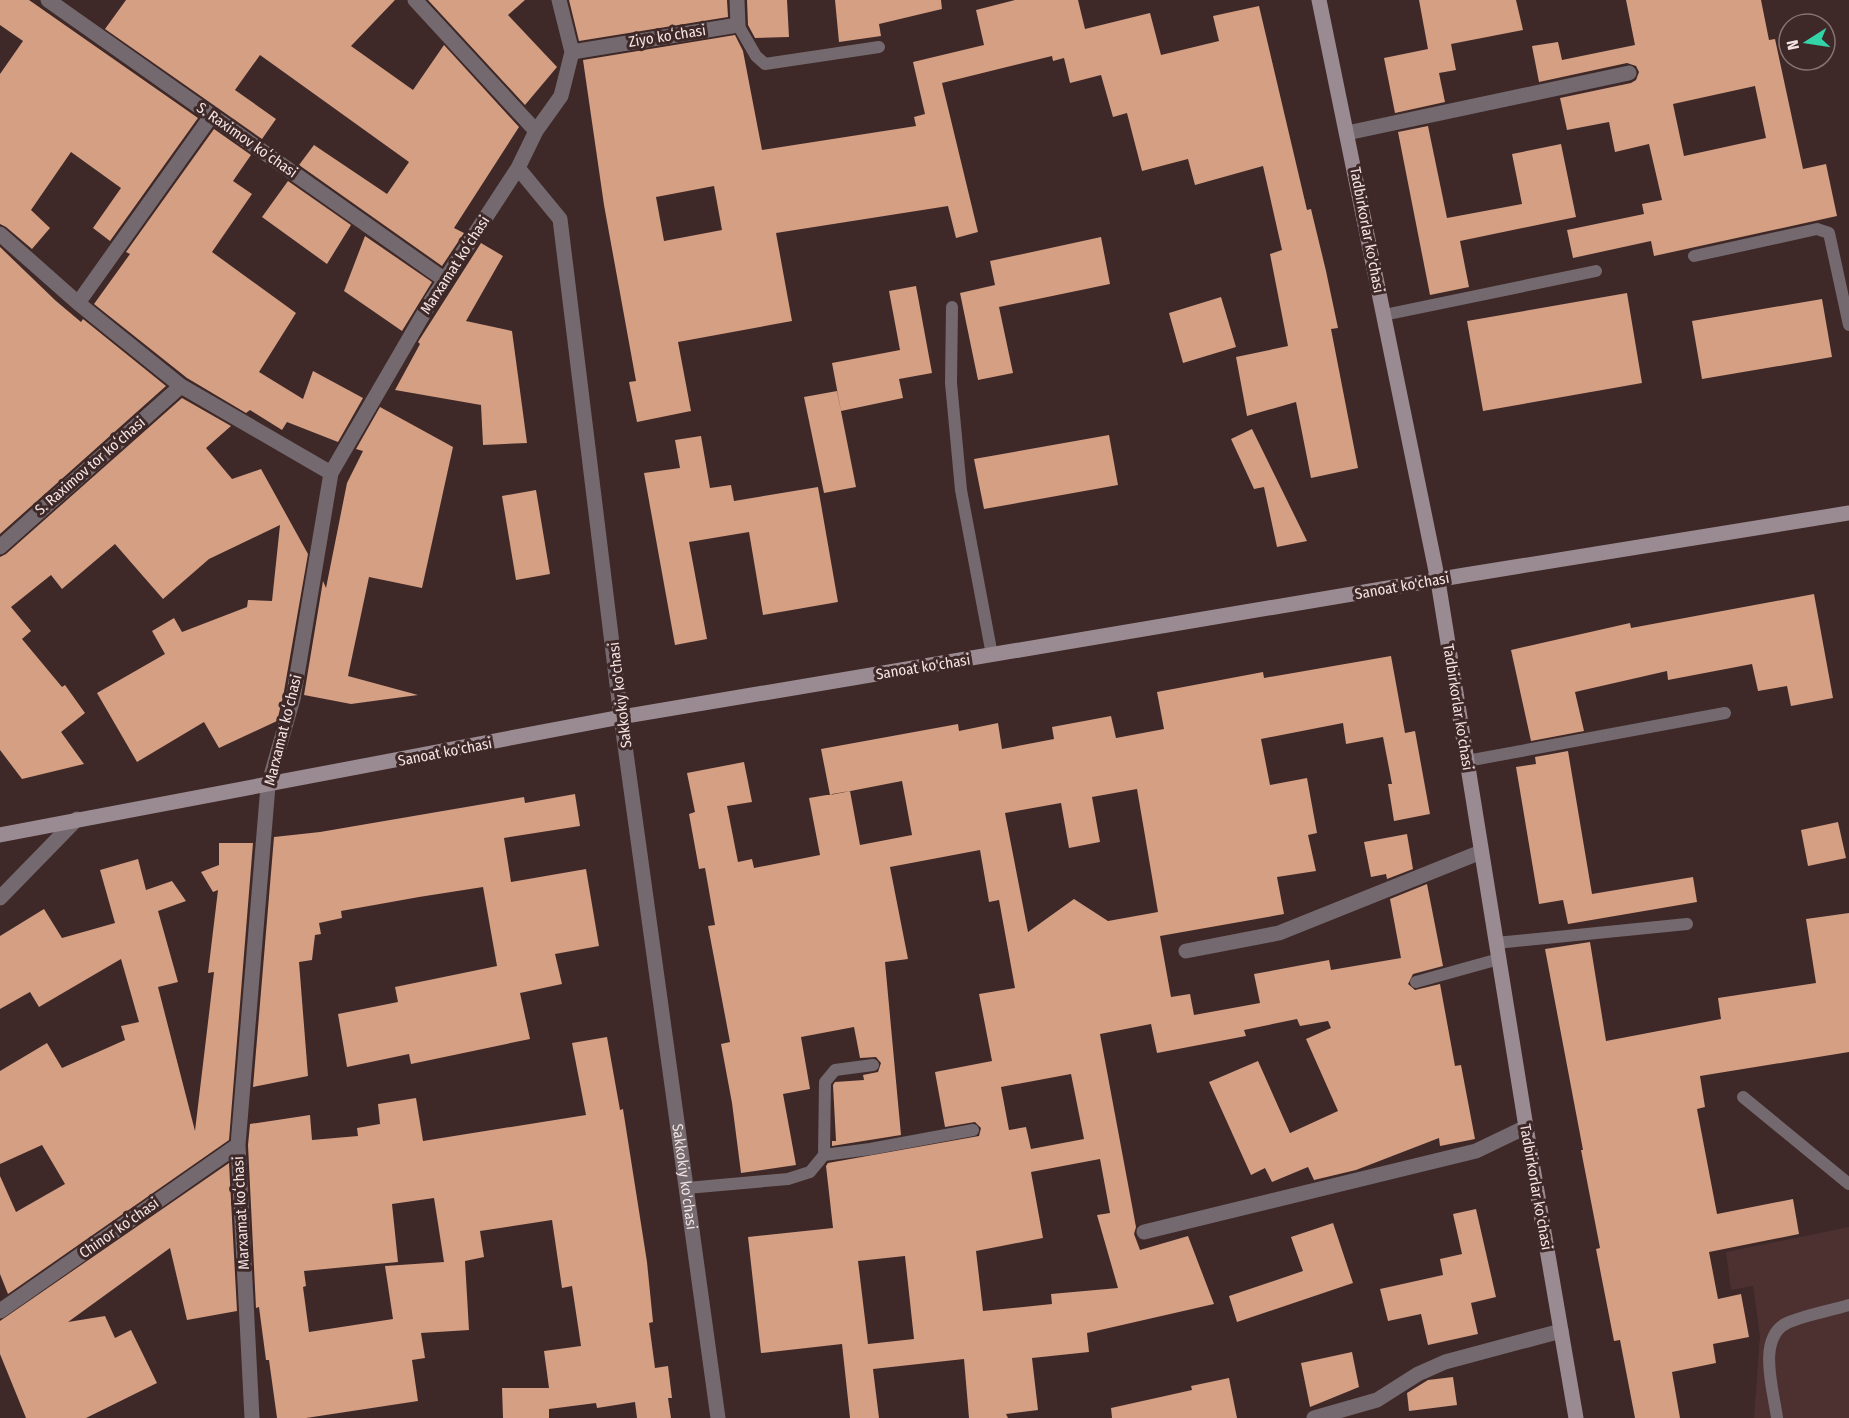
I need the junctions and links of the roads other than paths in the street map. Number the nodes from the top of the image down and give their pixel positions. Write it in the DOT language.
graph roads {
  1 [pos="48,0"];
  2 [pos="415,0"];
  3 [pos="559,0"];
  4 [pos="737,0"];
  5 [pos="1319,0"];
  6 [pos="738,25"];
  7 [pos="879,47"];
  8 [pos="572,52"];
  9 [pos="1629,73"];
  10 [pos="212,115"];
  11 [pos="536,131"];
  12 [pos="1347,133"];
  13 [pos="518,168"];
  14 [pos="0,234"];
  15 [pos="1694,256"];
  16 [pos="1596,271"];
  17 [pos="445,280"];
  18 [pos="78,303"];
  19 [pos="952,307"];
  20 [pos="1384,315"];
  21 [pos="1849,325"];
  22 [pos="181,387"];
  23 [pos="331,473"];
  24 [pos="1849,513"];
  25 [pos="0,547"];
  26 [pos="1438,581"];
  27 [pos="992,655"];
  28 [pos="1725,713"];
  29 [pos="621,717"];
  30 [pos="1467,761"];
  31 [pos="268,786"];
  32 [pos="77,819"];
  33 [pos="0,835"];
  34 [pos="1481,852"];
  35 [pos="0,898"];
  36 [pos="1686,924"];
  37 [pos="1496,943"];
  38 [pos="1186,951"];
  39 [pos="1499,959"];
  40 [pos="1416,982"];
  41 [pos="873,1065"];
  42 [pos="1743,1097"];
  43 [pos="1526,1127"];
  44 [pos="973,1130"];
  45 [pos="238,1145"];
  46 [pos="824,1155"];
  47 [pos="1849,1184"];
  48 [pos="687,1188"];
  49 [pos="1144,1232"];
  50 [pos="1849,1305"];
  51 [pos="0,1311"];
  52 [pos="1561,1331"];
  53 [pos="252,1418"];
  54 [pos="718,1418"];
  55 [pos="1314,1418"];
  56 [pos="1576,1418"];
  57 [pos="1777,1418"];
  1 -- 10 [label="street, S. Raximov koʻchasi"];
  2 -- 11 [label="street"];
  3 -- 8 [label="street"];
  4 -- 6 [label="street"];
  5 -- 12 [label="main road, Tadbirkorlar ko'chasi"];
  6 -- 7 [label="lane"];
  6 -- 8 [label="street, Ziyo koʻchasi"];
  8 -- 11 [label="street"];
  9 -- 12 [label="street"];
  10 -- 17 [label="street, S. Raximov koʻchasi"];
  10 -- 18 [label="street"];
  11 -- 13 [label="street"];
  12 -- 20 [label="main road, Tadbirkorlar ko'chasi"];
  13 -- 17 [label="street, Marxamat koʻchasi"];
  13 -- 29 [label="street, Sakkokiy ko'chasi"];
  14 -- 18 [label="street"];
  15 -- 21 [label="lane"];
  16 -- 20 [label="lane"];
  17 -- 23 [label="street, Marxamat koʻchasi"];
  18 -- 22 [label="street"];
  19 -- 27 [label="lane"];
  20 -- 26 [label="main road, Tadbirkorlar ko'chasi"];
  22 -- 23 [label="street"];
  22 -- 25 [label="street, S. Raximov tor koʻchasi"];
  23 -- 31 [label="street, Marxamat koʻchasi"];
  24 -- 26 [label="main road, Sanoat ko'chasi"];
  26 -- 27 [label="main road, Sanoat ko'chasi"];
  26 -- 30 [label="main road, Tadbirkorlar ko'chasi"];
  27 -- 29 [label="main road, Sanoat ko'chasi"];
  28 -- 30 [label="lane"];
  29 -- 31 [label="main road, Sanoat ko'chasi"];
  29 -- 48 [label="street, Sakkokiy ko'chasi"];
  30 -- 34 [label="main road, Tadbirkorlar ko'chasi"];
  31 -- 32 [label="main road, Sanoat ko'chasi"];
  31 -- 45 [label="street, Marxamat koʻchasi"];
  32 -- 33 [label="main road, Sanoat ko'chasi"];
  32 -- 35 [label="street"];
  34 -- 37 [label="main road, Tadbirkorlar ko'chasi"];
  34 -- 38 [label="street"];
  36 -- 37 [label="lane"];
  37 -- 39 [label="main road, Tadbirkorlar ko'chasi"];
  39 -- 40 [label="lane"];
  39 -- 43 [label="main road, Tadbirkorlar ko'chasi"];
  41 -- 46 [label="lane"];
  42 -- 47 [label="lane"];
  43 -- 49 [label="street"];
  43 -- 52 [label="main road, Tadbirkorlar ko'chasi"];
  44 -- 46 [label="lane"];
  45 -- 51 [label="street, Chinor koʻchasi"];
  45 -- 53 [label="street, Marxamat koʻchasi"];
  46 -- 48 [label="lane"];
  48 -- 54 [label="street, Sakkokiy ko'chasi"];
  50 -- 57 [label="lane"];
  52 -- 55 [label="street"];
  52 -- 56 [label="main road, Tadbirkorlar ko'chasi"];
}
